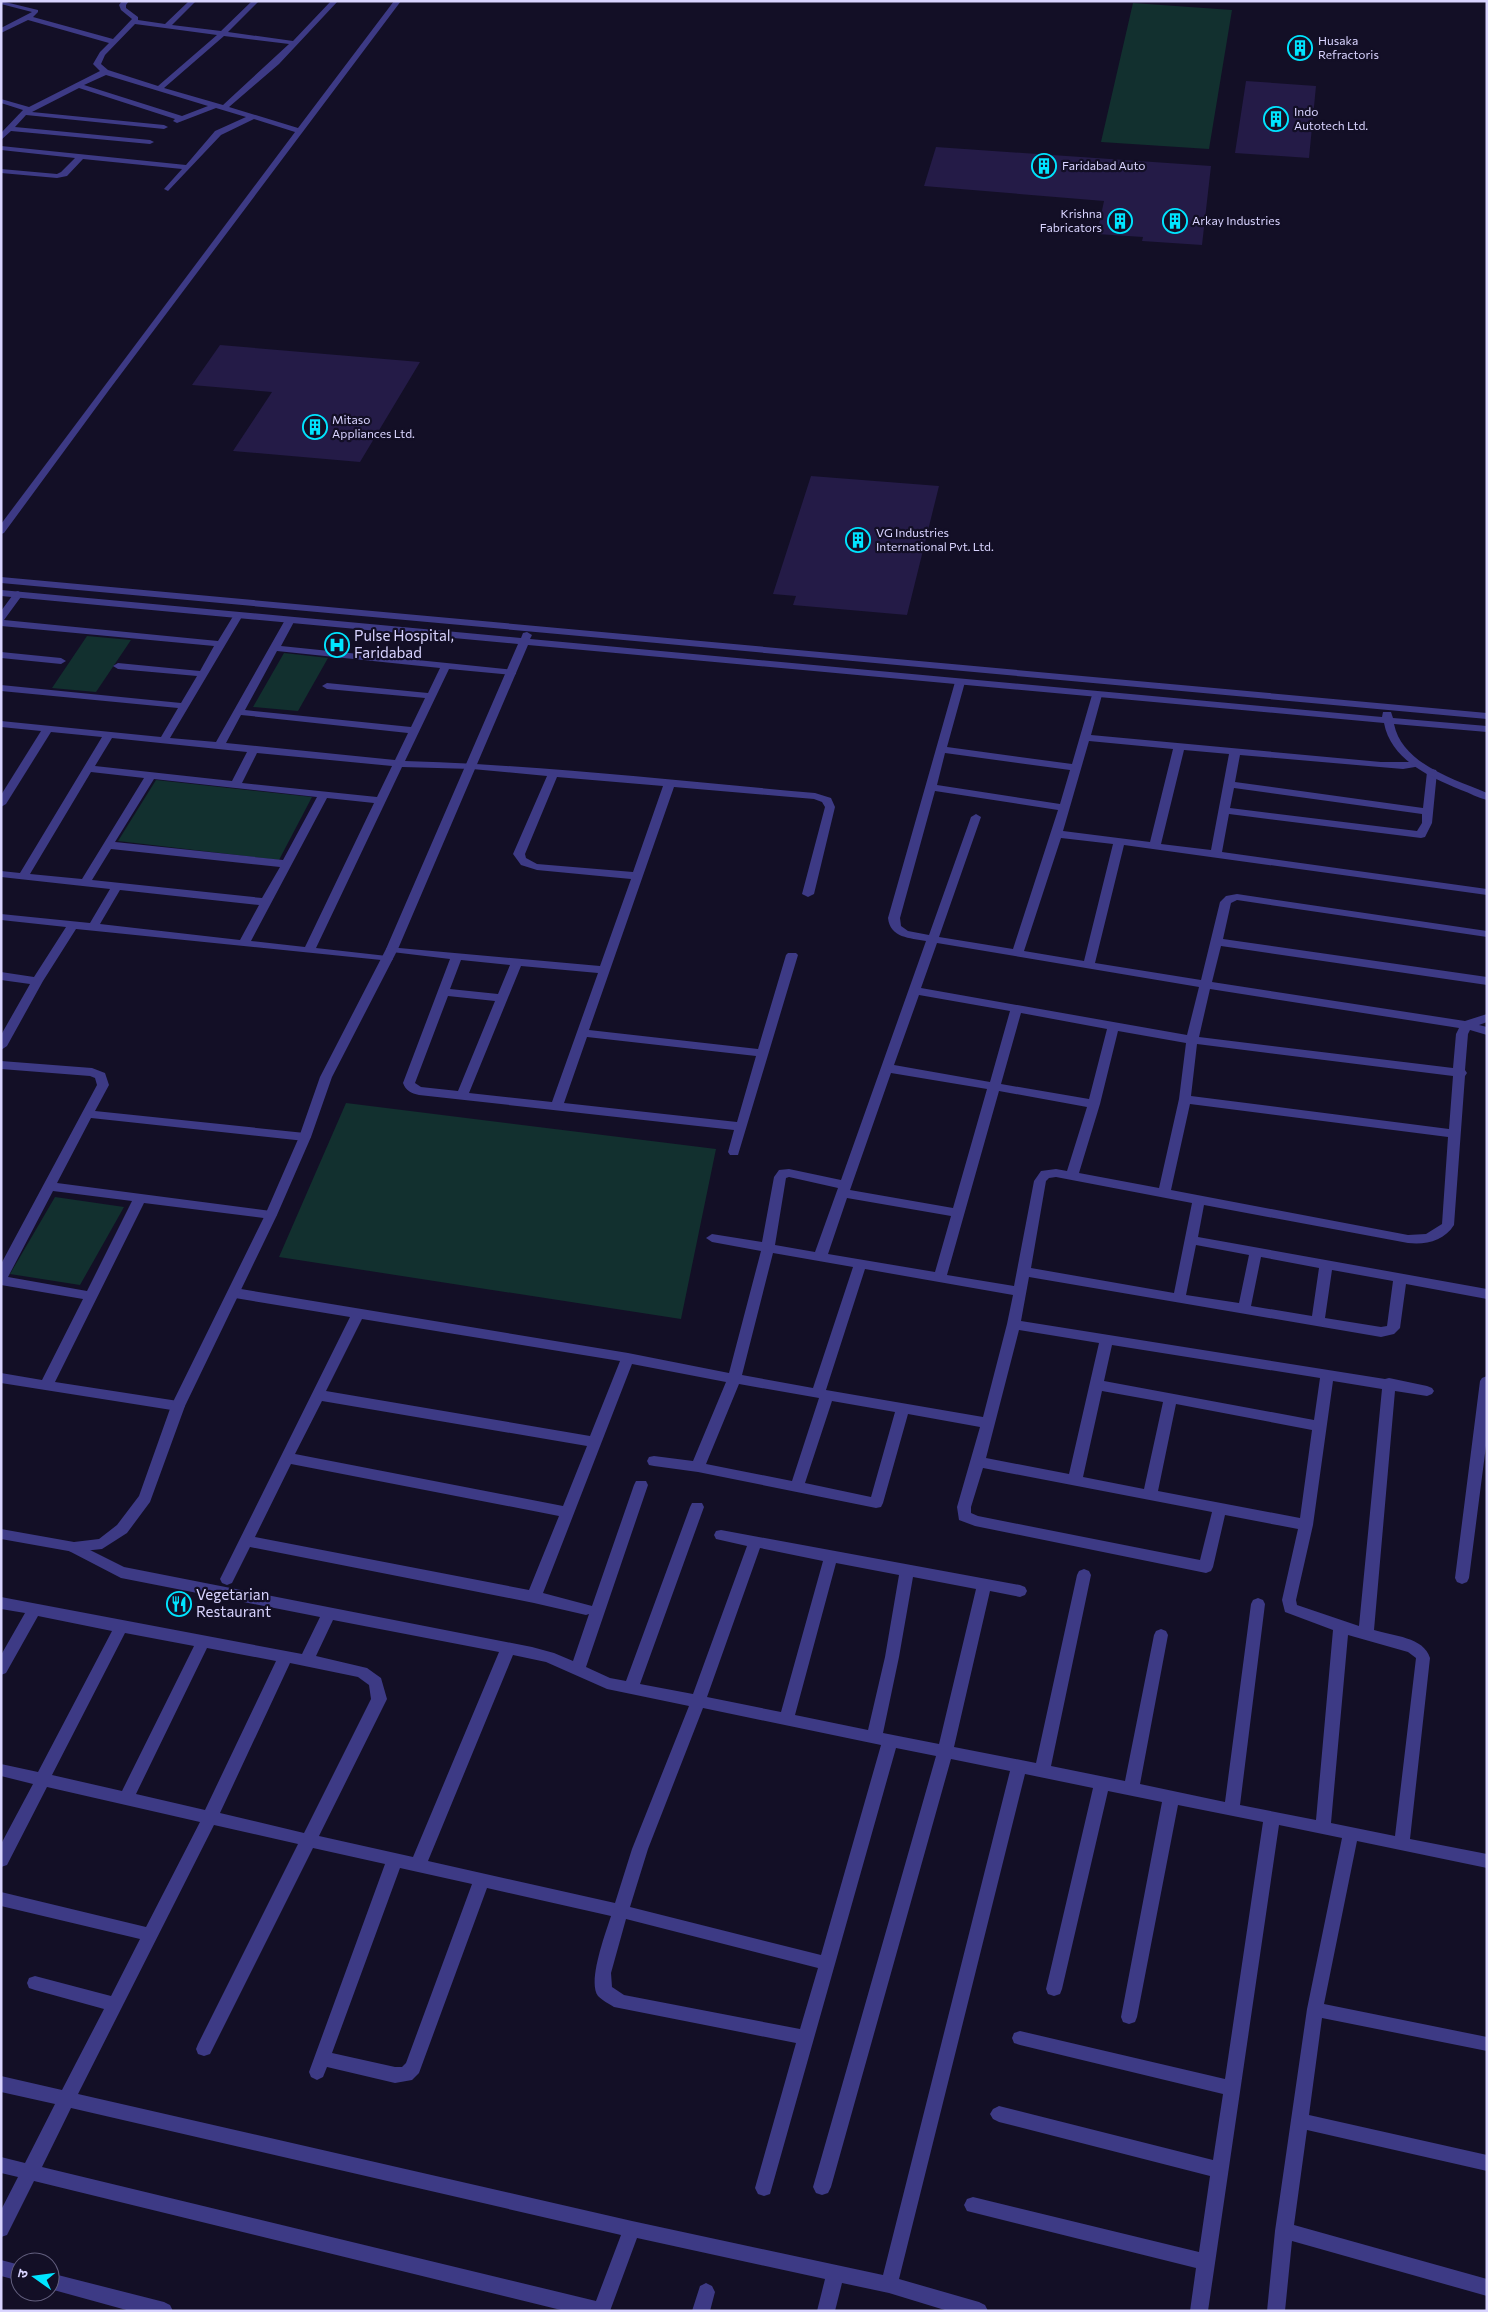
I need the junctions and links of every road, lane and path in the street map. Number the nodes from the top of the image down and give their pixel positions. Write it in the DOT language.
graph roads {
  1 [pos="126,1"];
  2 [pos="193,1"];
  3 [pos="256,1"];
  4 [pos="335,1"];
  5 [pos="398,1"];
  6 [pos="1,2"];
  7 [pos="26,17"];
  8 [pos="134,22"];
  9 [pos="166,27"];
  10 [pos="1,31"];
  11 [pos="223,34"];
  12 [pos="114,42"];
  13 [pos="295,43"];
  14 [pos="105,72"];
  15 [pos="79,86"];
  16 [pos="160,88"];
  17 [pos="1,101"];
  18 [pos="217,104"];
  19 [pos="225,107"];
  20 [pos="27,112"];
  21 [pos="255,116"];
  22 [pos="183,118"];
  23 [pos="164,127"];
  24 [pos="10,128"];
  25 [pos="301,131"];
  26 [pos="1,138"];
  27 [pos="150,142"];
  28 [pos="1,148"];
  29 [pos="143,148"];
  30 [pos="137,155"];
  31 [pos="81,156"];
  32 [pos="130,161"];
  33 [pos="187,167"];
  34 [pos="1,171"];
  35 [pos="168,189"];
  36 [pos="1,531"];
  37 [pos="1,580"];
  38 [pos="1,593"];
  39 [pos="18,594"];
  40 [pos="238,615"];
  41 [pos="1,618"];
  42 [pos="290,620"];
  43 [pos="1,624"];
  44 [pos="530,629"];
  45 [pos="525,642"];
  46 [pos="221,644"];
  47 [pos="274,648"];
  48 [pos="1,655"];
  49 [pos="61,661"];
  50 [pos="446,665"];
  51 [pos="118,666"];
  52 [pos="512,672"];
  53 [pos="203,674"];
  54 [pos="960,682"];
  55 [pos="327,686"];
  56 [pos="1,688"];
  57 [pos="1097,695"];
  58 [pos="432,696"];
  59 [pos="184,706"];
  60 [pos="1387,706"];
  61 [pos="238,712"];
  62 [pos="1487,716"];
  63 [pos="1388,721"];
  64 [pos="1,724"];
  65 [pos="48,728"];
  66 [pos="1487,729"];
  67 [pos="415,731"];
  68 [pos="109,735"];
  69 [pos="1085,738"];
  70 [pos="164,740"];
  71 [pos="219,746"];
  72 [pos="1179,747"];
  73 [pos="254,749"];
  74 [pos="941,749"];
  75 [pos="1234,752"];
  76 [pos="399,764"];
  77 [pos="1417,764"];
  78 [pos="472,766"];
  79 [pos="1076,768"];
  80 [pos="88,769"];
  81 [pos="554,772"];
  82 [pos="1432,772"];
  83 [pos="151,776"];
  84 [pos="670,782"];
  85 [pos="1228,784"];
  86 [pos="235,785"];
  87 [pos="931,787"];
  88 [pos="324,794"];
  89 [pos="1487,797"];
  90 [pos="381,801"];
  91 [pos="1,804"];
  92 [pos="1064,808"];
  93 [pos="1224,810"];
  94 [pos="1428,812"];
  95 [pos="976,817"];
  96 [pos="1056,834"];
  97 [pos="1119,842"];
  98 [pos="108,845"];
  99 [pos="1155,846"];
  100 [pos="1216,853"];
  101 [pos="287,864"];
  102 [pos="1,874"];
  103 [pos="23,876"];
  104 [pos="637,876"];
  105 [pos="85,883"];
  106 [pos="117,886"];
  107 [pos="1487,892"];
  108 [pos="808,894"];
  109 [pos="266,902"];
  110 [pos="1,917"];
  111 [pos="73,925"];
  112 [pos="93,927"];
  113 [pos="1487,934"];
  114 [pos="933,939"];
  115 [pos="1216,942"];
  116 [pos="244,944"];
  117 [pos="309,951"];
  118 [pos="389,954"];
  119 [pos="1017,954"];
  120 [pos="792,955"];
  121 [pos="457,956"];
  122 [pos="517,962"];
  123 [pos="1089,966"];
  124 [pos="604,970"];
  125 [pos="1,976"];
  126 [pos="37,981"];
  127 [pos="1487,981"];
  128 [pos="1204,986"];
  129 [pos="914,991"];
  130 [pos="444,992"];
  131 [pos="502,998"];
  132 [pos="1016,1010"];
  133 [pos="1487,1018"];
  134 [pos="1466,1025"];
  135 [pos="1113,1027"];
  136 [pos="1487,1030"];
  137 [pos="582,1034"];
  138 [pos="1192,1040"];
  139 [pos="1,1046"];
  140 [pos="763,1053"];
  141 [pos="1,1065"];
  142 [pos="887,1068"];
  143 [pos="1461,1074"];
  144 [pos="995,1086"];
  145 [pos="462,1096"];
  146 [pos="1184,1099"];
  147 [pos="1094,1104"];
  148 [pos="557,1106"];
  149 [pos="87,1114"];
  150 [pos="741,1127"];
  151 [pos="1455,1134"];
  152 [pos="305,1137"];
  153 [pos="734,1152"];
  154 [pos="1072,1176"];
  155 [pos="49,1186"];
  156 [pos="844,1189"];
  157 [pos="1164,1193"];
  158 [pos="140,1198"];
  159 [pos="1199,1199"];
  160 [pos="958,1213"];
  161 [pos="271,1215"];
  162 [pos="712,1238"];
  163 [pos="1191,1240"];
  164 [pos="768,1248"];
  165 [pos="1256,1251"];
  166 [pos="820,1257"];
  167 [pos="860,1264"];
  168 [pos="1326,1264"];
  169 [pos="1025,1272"];
  170 [pos="940,1278"];
  171 [pos="1400,1278"];
  172 [pos="1,1279"];
  173 [pos="1021,1292"];
  174 [pos="235,1293"];
  175 [pos="1487,1294"];
  176 [pos="91,1296"];
  177 [pos="1179,1298"];
  178 [pos="1244,1309"];
  179 [pos="357,1314"];
  180 [pos="1318,1322"];
  181 [pos="1014,1324"];
  182 [pos="1107,1339"];
  183 [pos="628,1358"];
  184 [pos="1327,1374"];
  185 [pos="1,1378"];
  186 [pos="734,1379"];
  187 [pos="1487,1381"];
  188 [pos="47,1383"];
  189 [pos="1389,1383"];
  190 [pos="1097,1386"];
  191 [pos="1427,1391"];
  192 [pos="822,1394"];
  193 [pos="318,1395"];
  194 [pos="1170,1399"];
  195 [pos="178,1406"];
  196 [pos="903,1408"];
  197 [pos="988,1423"];
  198 [pos="1320,1426"];
  199 [pos="595,1442"];
  200 [pos="287,1458"];
  201 [pos="654,1461"];
  202 [pos="978,1462"];
  203 [pos="698,1467"];
  204 [pos="1076,1481"];
  205 [pos="641,1485"];
  206 [pos="797,1487"];
  207 [pos="1150,1495"];
  208 [pos="697,1507"];
  209 [pos="1220,1508"];
  210 [pos="567,1512"];
  211 [pos="1306,1524"];
  212 [pos="1,1534"];
  213 [pos="721,1535"];
  214 [pos="246,1541"];
  215 [pos="755,1542"];
  216 [pos="74,1547"];
  217 [pos="831,1557"];
  218 [pos="907,1571"];
  219 [pos="1084,1575"];
  220 [pos="1462,1578"];
  221 [pos="227,1579"];
  222 [pos="984,1584"];
  223 [pos="1020,1591"];
  224 [pos="534,1597"];
  225 [pos="1,1603"];
  226 [pos="1258,1604"];
  227 [pos="586,1609"];
  228 [pos="34,1610"];
  229 [pos="329,1613"];
  230 [pos="121,1627"];
  231 [pos="1340,1627"];
  232 [pos="1366,1634"];
  233 [pos="1160,1635"];
  234 [pos="202,1642"];
  235 [pos="508,1648"];
  236 [pos="285,1657"];
  237 [pos="306,1661"];
  238 [pos="1,1669"];
  239 [pos="577,1670"];
  240 [pos="631,1688"];
  241 [pos="698,1701"];
  242 [pos="786,1720"];
  243 [pos="882,1738"];
  244 [pos="945,1751"];
  245 [pos="1019,1766"];
  246 [pos="1,1770"];
  247 [pos="1042,1771"];
  248 [pos="42,1781"];
  249 [pos="1102,1783"];
  250 [pos="1131,1789"];
  251 [pos="1172,1798"];
  252 [pos="126,1799"];
  253 [pos="1232,1810"];
  254 [pos="210,1817"];
  255 [pos="1272,1818"];
  256 [pos="1323,1828"];
  257 [pos="1351,1834"];
  258 [pos="310,1841"];
  259 [pos="1402,1843"];
  260 [pos="1,1860"];
  261 [pos="395,1860"];
  262 [pos="1487,1861"];
  263 [pos="418,1865"];
  264 [pos="482,1880"];
  265 [pos="1,1899"];
  266 [pos="620,1911"];
  267 [pos="151,1935"];
  268 [pos="827,1963"];
  269 [pos="35,1983"];
  270 [pos="1054,1989"];
  271 [pos="116,2005"];
  272 [pos="1315,2008"];
  273 [pos="1129,2017"];
  274 [pos="806,2037"];
  275 [pos="1020,2038"];
  276 [pos="1487,2044"];
  277 [pos="204,2049"];
  278 [pos="1,2084"];
  279 [pos="1231,2088"];
  280 [pos="68,2099"];
  281 [pos="999,2114"];
  282 [pos="1299,2121"];
  283 [pos="1487,2163"];
  284 [pos="1,2165"];
  285 [pos="1219,2170"];
  286 [pos="31,2172"];
  287 [pos="822,2187"];
  288 [pos="764,2188"];
  289 [pos="973,2205"];
  290 [pos="1,2229"];
  291 [pos="632,2229"];
  292 [pos="1284,2231"];
  293 [pos="1206,2262"];
  294 [pos="835,2273"];
  295 [pos="60,2284"];
  296 [pos="889,2285"];
  297 [pos="1487,2288"];
  298 [pos="706,2292"];
  299 [pos="945,2306"];
  300 [pos="164,2311"];
  301 [pos="601,2311"];
  302 [pos="701,2311"];
  303 [pos="826,2311"];
  304 [pos="978,2311"];
  305 [pos="1199,2311"];
  306 [pos="1276,2311"];
  1 -- 8 [label="street"];
  2 -- 9 [label="street"];
  3 -- 11 [label="street"];
  4 -- 13 [label="street"];
  5 -- 25 [label="street"];
  6 -- 7 [label="street"];
  7 -- 10 [label="street"];
  7 -- 12 [label="street"];
  8 -- 9 [label="street"];
  8 -- 12 [label="street"];
  9 -- 11 [label="street"];
  11 -- 13 [label="street"];
  11 -- 16 [label="street"];
  12 -- 14 [label="street"];
  13 -- 19 [label="street"];
  14 -- 15 [label="street"];
  14 -- 16 [label="street"];
  15 -- 20 [label="street"];
  15 -- 22 [label="street"];
  16 -- 18 [label="street"];
  17 -- 20 [label="street"];
  18 -- 19 [label="street"];
  18 -- 22 [label="street"];
  19 -- 21 [label="street"];
  20 -- 23 [label="street"];
  20 -- 24 [label="street"];
  21 -- 25 [label="street"];
  21 -- 33 [label="street"];
  22 -- 23 [label="street"];
  23 -- 27 [label="street"];
  24 -- 26 [label="street"];
  24 -- 27 [label="street"];
  25 -- 36 [label="street"];
  27 -- 29 [label="street"];
  28 -- 31 [label="street"];
  30 -- 32 [label="street"];
  31 -- 32 [label="street"];
  31 -- 34 [label="street"];
  32 -- 33 [label="street"];
  33 -- 35 [label="street"];
  37 -- 44 [label="street"];
  38 -- 39 [label="street"];
  39 -- 40 [label="street"];
  39 -- 41 [label="street"];
  40 -- 42 [label="street"];
  40 -- 46 [label="street"];
  42 -- 45 [label="street"];
  42 -- 47 [label="street"];
  43 -- 46 [label="street"];
  44 -- 45 [label="street"];
  44 -- 60 [label="street"];
  45 -- 52 [label="street"];
  45 -- 54 [label="street"];
  46 -- 53 [label="street"];
  47 -- 50 [label="street"];
  47 -- 61 [label="street"];
  48 -- 49 [label="street"];
  50 -- 52 [label="street"];
  50 -- 58 [label="street"];
  51 -- 53 [label="street"];
  52 -- 78 [label="street"];
  53 -- 59 [label="street"];
  54 -- 57 [label="street"];
  54 -- 74 [label="street"];
  55 -- 58 [label="street"];
  56 -- 59 [label="street"];
  57 -- 63 [label="street"];
  57 -- 69 [label="street"];
  58 -- 67 [label="street"];
  59 -- 70 [label="street"];
  60 -- 62 [label="street"];
  60 -- 63 [label="street"];
  61 -- 67 [label="street"];
  61 -- 71 [label="street"];
  63 -- 66 [label="street"];
  63 -- 77 [label="street"];
  64 -- 65 [label="street"];
  65 -- 68 [label="street"];
  65 -- 91 [label="street"];
  67 -- 76 [label="street"];
  68 -- 70 [label="street"];
  68 -- 80 [label="street"];
  69 -- 72 [label="street"];
  69 -- 79 [label="street"];
  70 -- 71 [label="street"];
  71 -- 73 [label="street"];
  72 -- 75 [label="street"];
  72 -- 99 [label="street"];
  73 -- 76 [label="street"];
  73 -- 86 [label="street"];
  74 -- 79 [label="street"];
  74 -- 87 [label="street"];
  75 -- 77 [label="street"];
  75 -- 85 [label="street"];
  76 -- 78 [label="street"];
  76 -- 90 [label="street"];
  77 -- 82 [label="street"];
  78 -- 81 [label="street"];
  78 -- 118 [label="street"];
  79 -- 92 [label="street"];
  80 -- 83 [label="street"];
  80 -- 103 [label="street"];
  81 -- 84 [label="street"];
  81 -- 104 [label="street"];
  82 -- 89 [label="street"];
  82 -- 94 [label="street"];
  83 -- 86 [label="street"];
  83 -- 98 [label="street"];
  84 -- 104 [label="street"];
  84 -- 108 [label="street"];
  85 -- 93 [label="street"];
  85 -- 94 [label="street"];
  86 -- 88 [label="street"];
  87 -- 92 [label="street"];
  87 -- 114 [label="street"];
  88 -- 90 [label="street"];
  88 -- 101 [label="street"];
  90 -- 117 [label="street"];
  92 -- 96 [label="street"];
  93 -- 94 [label="street"];
  93 -- 100 [label="street"];
  95 -- 114 [label="street"];
  96 -- 97 [label="street"];
  96 -- 119 [label="street"];
  97 -- 99 [label="street"];
  97 -- 123 [label="street"];
  98 -- 101 [label="street"];
  98 -- 105 [label="street"];
  99 -- 100 [label="street"];
  100 -- 107 [label="street"];
  101 -- 109 [label="street"];
  102 -- 103 [label="street"];
  103 -- 105 [label="street"];
  104 -- 124 [label="street"];
  105 -- 106 [label="street"];
  106 -- 109 [label="street"];
  106 -- 112 [label="street"];
  109 -- 116 [label="street"];
  110 -- 111 [label="street"];
  111 -- 112 [label="street"];
  111 -- 126 [label="street"];
  112 -- 116 [label="street"];
  113 -- 115 [label="street"];
  114 -- 119 [label="street"];
  114 -- 129 [label="street"];
  115 -- 127 [label="street"];
  115 -- 128 [label="street"];
  116 -- 117 [label="street"];
  117 -- 118 [label="street"];
  118 -- 121 [label="street"];
  118 -- 152 [label="street"];
  119 -- 123 [label="street"];
  120 -- 140 [label="street"];
  121 -- 122 [label="street"];
  121 -- 130 [label="street"];
  122 -- 124 [label="street"];
  122 -- 131 [label="street"];
  123 -- 128 [label="street"];
  124 -- 137 [label="street"];
  125 -- 126 [label="street"];
  126 -- 139 [label="street"];
  128 -- 134 [label="street"];
  128 -- 138 [label="street"];
  129 -- 132 [label="street"];
  129 -- 142 [label="street"];
  130 -- 131 [label="street"];
  130 -- 145 [label="street"];
  131 -- 145 [label="street"];
  132 -- 135 [label="street"];
  132 -- 144 [label="street"];
  133 -- 134 [label="street"];
  134 -- 136 [label="street"];
  134 -- 143 [label="street"];
  135 -- 138 [label="street"];
  135 -- 147 [label="street"];
  137 -- 140 [label="street"];
  137 -- 148 [label="street"];
  138 -- 143 [label="street"];
  138 -- 146 [label="street"];
  140 -- 150 [label="street"];
  141 -- 149 [label="street"];
  142 -- 144 [label="street"];
  142 -- 156 [label="street"];
  143 -- 151 [label="street"];
  144 -- 147 [label="street"];
  144 -- 160 [label="street"];
  145 -- 148 [label="street"];
  146 -- 151 [label="street"];
  146 -- 157 [label="street"];
  147 -- 154 [label="street"];
  148 -- 150 [label="street"];
  149 -- 152 [label="street"];
  149 -- 155 [label="street"];
  150 -- 153 [label="street"];
  151 -- 159 [label="street"];
  152 -- 161 [label="street"];
  154 -- 157 [label="street"];
  154 -- 169 [label="street"];
  155 -- 158 [label="street"];
  155 -- 172 [label="street"];
  156 -- 160 [label="street"];
  156 -- 164 [label="street"];
  156 -- 166 [label="street"];
  157 -- 159 [label="street"];
  158 -- 161 [label="street"];
  158 -- 176 [label="street"];
  159 -- 163 [label="street"];
  160 -- 170 [label="street"];
  161 -- 174 [label="street"];
  162 -- 164 [label="street"];
  163 -- 165 [label="street"];
  163 -- 177 [label="street"];
  164 -- 166 [label="street"];
  164 -- 186 [label="street"];
  165 -- 168 [label="street"];
  165 -- 178 [label="street"];
  166 -- 167 [label="street"];
  167 -- 170 [label="street"];
  167 -- 192 [label="street"];
  168 -- 171 [label="street"];
  168 -- 180 [label="street"];
  169 -- 173 [label="street"];
  169 -- 177 [label="street"];
  170 -- 173 [label="street"];
  171 -- 175 [label="street"];
  171 -- 180 [label="street"];
  172 -- 176 [label="street"];
  173 -- 181 [label="street"];
  174 -- 179 [label="street"];
  174 -- 195 [label="street"];
  176 -- 188 [label="street"];
  177 -- 178 [label="street"];
  178 -- 180 [label="street"];
  179 -- 183 [label="street"];
  179 -- 193 [label="street"];
  181 -- 182 [label="street"];
  181 -- 197 [label="street"];
  182 -- 184 [label="street"];
  182 -- 190 [label="street"];
  183 -- 186 [label="street"];
  183 -- 199 [label="street"];
  184 -- 189 [label="street"];
  184 -- 198 [label="street"];
  185 -- 188 [label="street"];
  186 -- 192 [label="street"];
  186 -- 203 [label="street"];
  187 -- 220 [label="street"];
  188 -- 195 [label="street"];
  189 -- 191 [label="street"];
  189 -- 232 [label="street"];
  190 -- 194 [label="street"];
  190 -- 204 [label="street"];
  192 -- 196 [label="street"];
  192 -- 206 [label="street"];
  193 -- 199 [label="street"];
  193 -- 200 [label="street"];
  194 -- 198 [label="street"];
  194 -- 207 [label="street"];
  195 -- 216 [label="street"];
  196 -- 197 [label="street"];
  196 -- 206 [label="street"];
  197 -- 202 [label="street"];
  198 -- 211 [label="street"];
  199 -- 210 [label="street"];
  200 -- 210 [label="street"];
  200 -- 214 [label="street"];
  201 -- 203 [label="street"];
  202 -- 204 [label="street"];
  202 -- 209 [label="street"];
  203 -- 206 [label="street"];
  204 -- 207 [label="street"];
  205 -- 239 [label="street"];
  207 -- 209 [label="street"];
  208 -- 240 [label="street"];
  209 -- 211 [label="street"];
  210 -- 224 [label="street"];
  211 -- 231 [label="street"];
  212 -- 216 [label="street"];
  213 -- 215 [label="street"];
  214 -- 221 [label="street"];
  214 -- 224 [label="street"];
  215 -- 217 [label="street"];
  215 -- 241 [label="street"];
  216 -- 229 [label="street"];
  217 -- 218 [label="street"];
  217 -- 242 [label="street"];
  218 -- 222 [label="street"];
  218 -- 243 [label="street"];
  219 -- 247 [label="street"];
  222 -- 223 [label="street"];
  222 -- 244 [label="street"];
  224 -- 227 [label="street"];
  225 -- 228 [label="street"];
  226 -- 253 [label="street"];
  228 -- 230 [label="street"];
  228 -- 238 [label="street"];
  229 -- 235 [label="street"];
  229 -- 237 [label="street"];
  230 -- 234 [label="street"];
  230 -- 248 [label="street"];
  231 -- 232 [label="street"];
  231 -- 256 [label="street"];
  232 -- 259 [label="street"];
  233 -- 250 [label="street"];
  234 -- 236 [label="street"];
  234 -- 252 [label="street"];
  235 -- 239 [label="street"];
  235 -- 263 [label="street"];
  236 -- 237 [label="street"];
  236 -- 254 [label="street"];
  237 -- 258 [label="street"];
  239 -- 240 [label="street"];
  240 -- 241 [label="street"];
  241 -- 242 [label="street"];
  241 -- 266 [label="street"];
  242 -- 243 [label="street"];
  243 -- 244 [label="street"];
  243 -- 268 [label="street"];
  244 -- 245 [label="street"];
  244 -- 287 [label="street"];
  245 -- 247 [label="street"];
  245 -- 296 [label="street"];
  246 -- 248 [label="street"];
  247 -- 249 [label="street"];
  248 -- 252 [label="street"];
  248 -- 260 [label="street"];
  249 -- 250 [label="street"];
  249 -- 270 [label="street"];
  250 -- 251 [label="street"];
  251 -- 253 [label="street"];
  251 -- 273 [label="street"];
  252 -- 254 [label="street"];
  253 -- 255 [label="street"];
  254 -- 258 [label="street"];
  254 -- 267 [label="street"];
  255 -- 256 [label="street"];
  255 -- 279 [label="street"];
  256 -- 257 [label="street"];
  257 -- 259 [label="street"];
  257 -- 272 [label="street"];
  258 -- 261 [label="street"];
  258 -- 277 [label="street"];
  259 -- 262 [label="street"];
  261 -- 263 [label="street"];
  261 -- 264 [label="street"];
  263 -- 264 [label="street"];
  264 -- 266 [label="street"];
  265 -- 267 [label="street"];
  266 -- 268 [label="street"];
  266 -- 274 [label="street"];
  267 -- 271 [label="street"];
  268 -- 274 [label="street"];
  269 -- 271 [label="street"];
  271 -- 280 [label="street"];
  272 -- 276 [label="street"];
  272 -- 282 [label="street"];
  274 -- 288 [label="street"];
  275 -- 279 [label="street"];
  278 -- 280 [label="street"];
  279 -- 285 [label="street"];
  280 -- 286 [label="street"];
  280 -- 291 [label="street"];
  281 -- 285 [label="street"];
  282 -- 283 [label="street"];
  282 -- 292 [label="street"];
  284 -- 286 [label="street"];
  285 -- 293 [label="street"];
  286 -- 290 [label="street"];
  286 -- 301 [label="street"];
  289 -- 293 [label="street"];
  291 -- 294 [label="street"];
  291 -- 301 [label="street"];
  292 -- 297 [label="street"];
  292 -- 306 [label="street"];
  293 -- 305 [label="street"];
  294 -- 296 [label="street"];
  294 -- 303 [label="street"];
  295 -- 300 [label="street"];
  296 -- 299 [label="street"];
  298 -- 302 [label="street"];
  299 -- 304 [label="street"];
}
